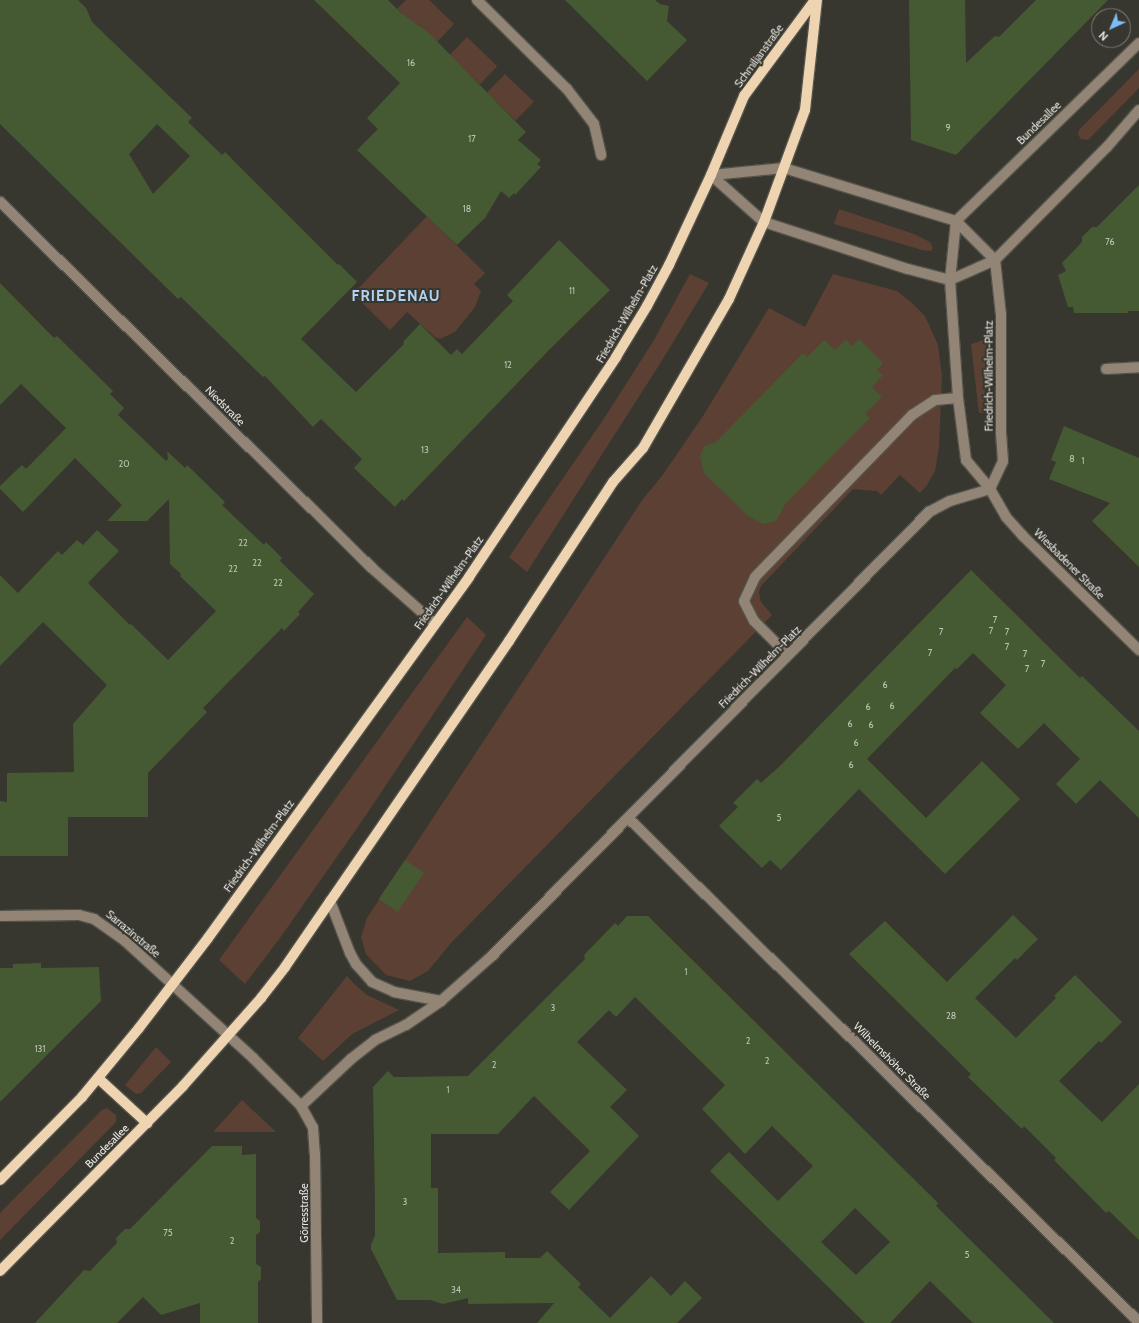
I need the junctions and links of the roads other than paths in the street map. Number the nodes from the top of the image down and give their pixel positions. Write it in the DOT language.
graph roads {
  1 [pos="477,0"];
  2 [pos="816,0"];
  3 [pos="1139,43"];
  4 [pos="1139,110"];
  5 [pos="601,155"];
  6 [pos="784,168"];
  7 [pos="711,175"];
  8 [pos="0,202"];
  9 [pos="956,221"];
  10 [pos="764,222"];
  11 [pos="995,260"];
  12 [pos="950,280"];
  13 [pos="1139,367"];
  14 [pos="1106,368"];
  15 [pos="958,398"];
  16 [pos="990,489"];
  17 [pos="435,624"];
  18 [pos="1139,650"];
  19 [pos="788,655"];
  20 [pos="628,818"];
  21 [pos="330,901"];
  22 [pos="0,916"];
  23 [pos="172,984"];
  24 [pos="440,1001"];
  25 [pos="228,1035"];
  26 [pos="98,1078"];
  27 [pos="301,1106"];
  28 [pos="147,1123"];
  29 [pos="0,1180"];
  30 [pos="0,1271"];
  31 [pos="1139,1322"];
  32 [pos="316,1323"];
  1 -- 5 [label="street"];
  2 -- 6 [label="main road, Schmiljanstraße"];
  2 -- 7 [label="main road, Schmiljanstraße"];
  3 -- 9 [label="street, Bundesallee"];
  4 -- 11 [label="street"];
  6 -- 7 [label="street"];
  6 -- 9 [label="street"];
  6 -- 10 [label="main road"];
  7 -- 10 [label="street"];
  7 -- 17 [label="main road, Friedrich-Wilhelm-Platz"];
  8 -- 17 [label="street, Niedstraße"];
  9 -- 11 [label="street"];
  9 -- 12 [label="street"];
  10 -- 12 [label="street"];
  10 -- 21 [label="main road"];
  11 -- 12 [label="street"];
  11 -- 16 [label="street, Friedrich-Wilhelm-Platz"];
  12 -- 15 [label="street"];
  13 -- 14 [label="street"];
  15 -- 16 [label="street"];
  15 -- 19 [label="street"];
  16 -- 18 [label="street, Wiesbadener Straße"];
  16 -- 19 [label="street, Friedrich-Wilhelm-Platz"];
  17 -- 23 [label="main road, Friedrich-Wilhelm-Platz"];
  19 -- 20 [label="street, Friedrich-Wilhelm-Platz"];
  20 -- 24 [label="street, Friedrich-Wilhelm-Platz"];
  20 -- 31 [label="street, Wilhelmshöher Straße"];
  21 -- 24 [label="street"];
  21 -- 25 [label="main road"];
  22 -- 23 [label="street, Sarrazinstraße"];
  23 -- 25 [label="street, Sarrazinstraße"];
  23 -- 26 [label="main road"];
  24 -- 27 [label="street, Friedrich-Wilhelm-Platz"];
  25 -- 27 [label="street"];
  25 -- 28 [label="main road, Bundesallee"];
  26 -- 28 [label="main road"];
  26 -- 29 [label="main road"];
  27 -- 32 [label="street, Görresstraße"];
  28 -- 30 [label="main road, Bundesallee"];
}
